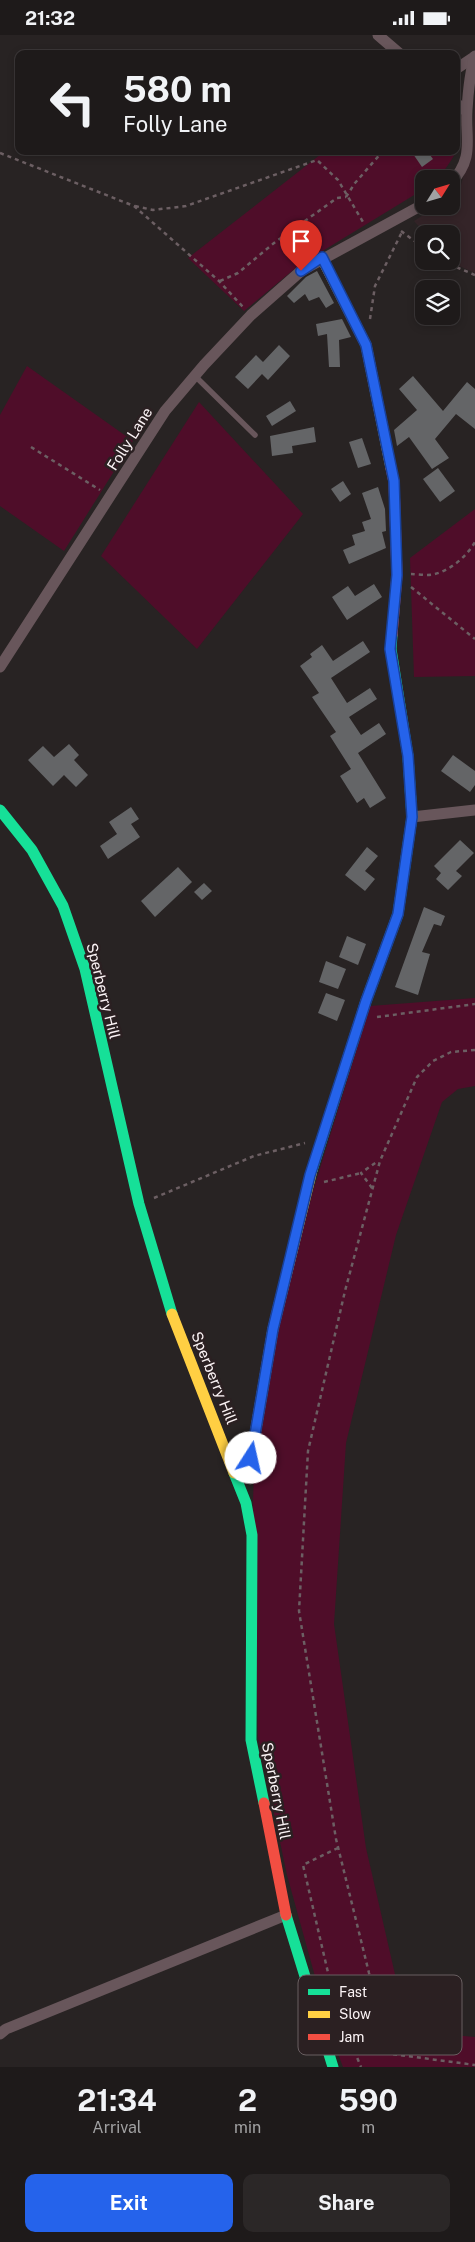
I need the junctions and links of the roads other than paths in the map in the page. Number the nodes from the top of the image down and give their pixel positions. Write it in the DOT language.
graph roads {
  1 [pos="378,35"];
  2 [pos="395,50"];
  3 [pos="475,56"];
  4 [pos="460,66"];
  5 [pos="460,106"];
  6 [pos="466,111"];
  7 [pos="460,175"];
  8 [pos="415,209"];
  9 [pos="322,257"];
  10 [pos="195,376"];
  11 [pos="255,435"];
  12 [pos="0,667"];
  13 [pos="0,810"];
  14 [pos="475,810"];
  15 [pos="412,817"];
  16 [pos="251,1458"];
  17 [pos="286,1915"];
  18 [pos="305,1975"];
  19 [pos="0,2033"];
  20 [pos="329,2055"];
  21 [pos="333,2067"];
  1 -- 2 [label="street"];
  3 -- 4 [label="street"];
  3 -- 6 [label="street"];
  5 -- 6 [label="street"];
  6 -- 7 [label="street"];
  8 -- 9 [label="street, Folly Lane"];
  9 -- 10 [label="street, Folly Lane"];
  9 -- 15 [label="street"];
  10 -- 11 [label="lane"];
  10 -- 12 [label="street, Folly Lane"];
  13 -- 17 [label="street, Sperberry Hill"];
  14 -- 15 [label="street"];
  15 -- 16 [label="street"];
  17 -- 18 [label="street, Sperberry Hill"];
  17 -- 19 [label="street"];
  20 -- 21 [label="street, Sperberry Hill"];
}
